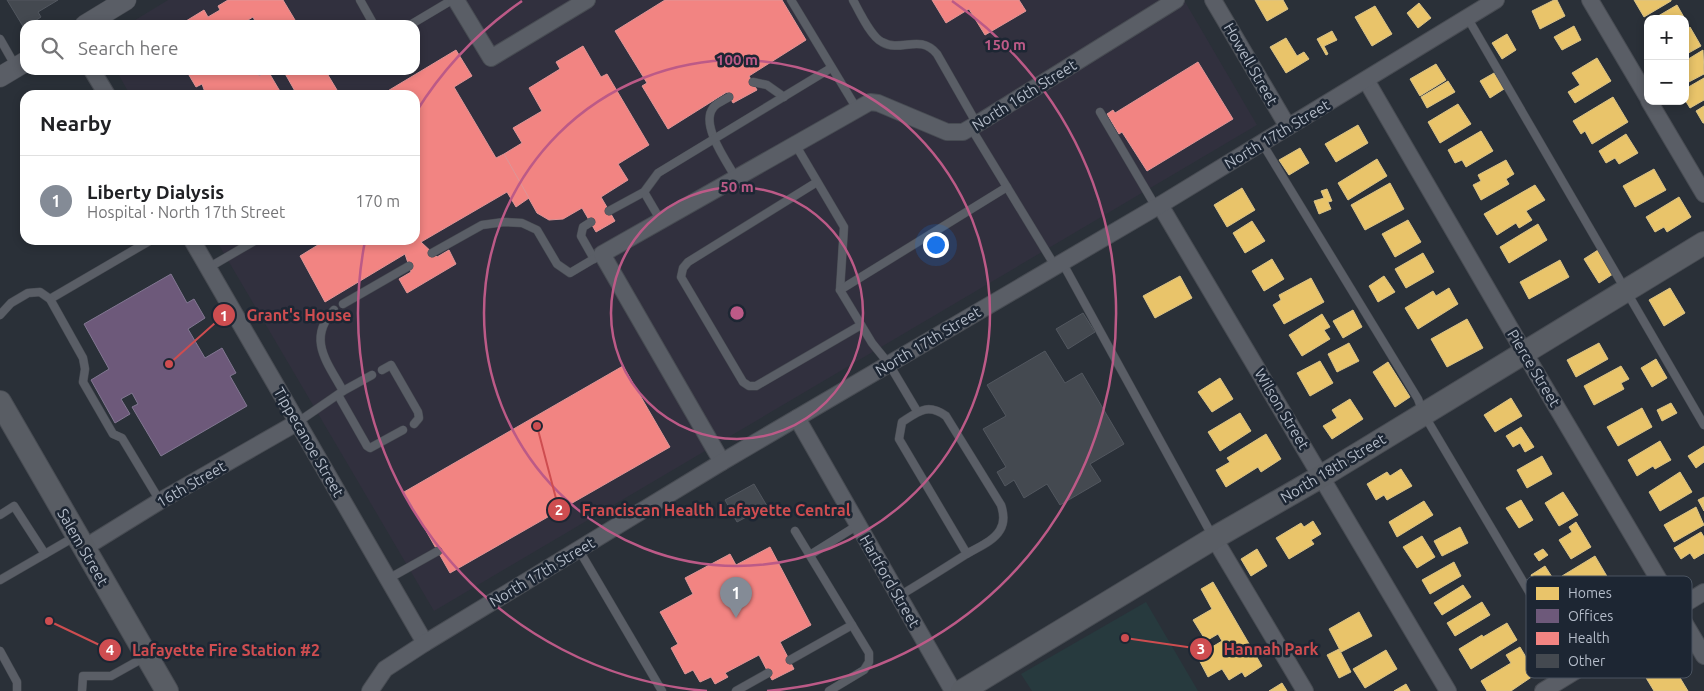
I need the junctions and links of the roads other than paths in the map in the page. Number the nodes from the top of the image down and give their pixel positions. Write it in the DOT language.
graph roads {
  1 [pos="126,0"];
  2 [pos="360,0"];
  3 [pos="452,0"];
  4 [pos="456,0"];
  5 [pos="587,0"];
  6 [pos="791,0"];
  7 [pos="853,0"];
  8 [pos="1176,0"];
  9 [pos="1214,0"];
  10 [pos="1496,0"];
  11 [pos="1590,0"];
  12 [pos="1467,17"];
  13 [pos="93,20"];
  14 [pos="371,20"];
  15 [pos="418,20"];
  16 [pos="0,39"];
  17 [pos="832,68"];
  18 [pos="14,69"];
  19 [pos="95,75"];
  20 [pos="1366,80"];
  21 [pos="752,82"];
  22 [pos="104,90"];
  23 [pos="1644,92"];
  24 [pos="730,97"];
  25 [pos="784,97"];
  26 [pos="1652,105"];
  27 [pos="857,109"];
  28 [pos="1100,112"];
  29 [pos="974,126"];
  30 [pos="1288,127"];
  31 [pos="714,139"];
  32 [pos="1262,143"];
  33 [pos="795,144"];
  34 [pos="736,178"];
  35 [pos="817,182"];
  36 [pos="1007,187"];
  37 [pos="644,192"];
  38 [pos="1704,194"];
  39 [pos="1158,206"];
  40 [pos="609,212"];
  41 [pos="661,221"];
  42 [pos="591,222"];
  43 [pos="1704,243"];
  44 [pos="142,245"];
  45 [pos="195,245"];
  46 [pos="247,245"];
  47 [pos="432,253"];
  48 [pos="598,257"];
  49 [pos="1058,264"];
  50 [pos="409,266"];
  51 [pos="208,268"];
  52 [pos="840,290"];
  53 [pos="1627,291"];
  54 [pos="50,299"];
  55 [pos="344,304"];
  56 [pos="334,310"];
  57 [pos="0,315"];
  58 [pos="861,325"];
  59 [pos="1524,352"];
  60 [pos="889,364"];
  61 [pos="382,370"];
  62 [pos="372,376"];
  63 [pos="340,393"];
  64 [pos="0,402"];
  65 [pos="917,411"];
  66 [pos="1423,414"];
  67 [pos="797,418"];
  68 [pos="298,422"];
  69 [pos="414,424"];
  70 [pos="1704,425"];
  71 [pos="403,430"];
  72 [pos="722,462"];
  73 [pos="1322,476"];
  74 [pos="160,501"];
  75 [pos="0,514"];
  76 [pos="858,525"];
  77 [pos="794,531"];
  78 [pos="1214,538"];
  79 [pos="81,542"];
  80 [pos="579,550"];
  81 [pos="438,551"];
  82 [pos="45,554"];
  83 [pos="968,554"];
  84 [pos="810,555"];
  85 [pos="1657,576"];
  86 [pos="388,579"];
  87 [pos="0,580"];
  88 [pos="1526,588"];
  89 [pos="1704,592"];
  90 [pos="899,596"];
  91 [pos="1692,600"];
  92 [pos="852,624"];
  93 [pos="1692,635"];
  94 [pos="425,643"];
  95 [pos="0,651"];
  96 [pos="146,656"];
  97 [pos="1704,656"];
  98 [pos="790,660"];
  99 [pos="768,673"];
  100 [pos="1566,678"];
  101 [pos="17,691"];
  102 [pos="82,691"];
  103 [pos="167,691"];
  104 [pos="370,691"];
  105 [pos="662,691"];
  106 [pos="736,691"];
  107 [pos="829,691"];
  108 [pos="953,691"];
  109 [pos="962,691"];
  110 [pos="1305,691"];
  111 [pos="1448,691"];
  112 [pos="1543,691"];
  1 -- 13 [label="street"];
  2 -- 14 [label="lane"];
  3 -- 15 [label="lane"];
  4 -- 5 [label="street"];
  6 -- 17 [label="lane"];
  7 -- 29 [label="lane"];
  8 -- 29 [label="street, North 16th Street"];
  9 -- 30 [label="street, Howell Street"];
  10 -- 12 [label="street, North 17th Street"];
  11 -- 23 [label="street"];
  12 -- 20 [label="street, North 17th Street"];
  12 -- 53 [label="lane"];
  16 -- 18 [label="lane"];
  17 -- 25 [label="lane"];
  17 -- 27 [label="lane"];
  19 -- 22 [label="street"];
  20 -- 30 [label="street, North 17th Street"];
  20 -- 59 [label="street, Pierce Street"];
  21 -- 25 [label="lane"];
  24 -- 31 [label="lane"];
  25 -- 31 [label="lane"];
  26 -- 38 [label="street"];
  27 -- 29 [label="street, North 16th Street"];
  27 -- 33 [label="street, North 16th Street"];
  28 -- 39 [label="lane"];
  29 -- 36 [label="lane"];
  30 -- 32 [label="street, North 17th Street"];
  31 -- 34 [label="lane"];
  31 -- 37 [label="lane"];
  32 -- 39 [label="street, North 17th Street"];
  32 -- 66 [label="lane"];
  33 -- 34 [label="street, North 16th Street"];
  33 -- 35 [label="lane"];
  34 -- 41 [label="street, North 16th Street"];
  35 -- 52 [label="lane"];
  35 -- 58 [label="lane"];
  36 -- 49 [label="lane"];
  36 -- 52 [label="lane"];
  37 -- 40 [label="lane"];
  37 -- 41 [label="lane"];
  39 -- 49 [label="street, North 17th Street"];
  39 -- 73 [label="street, Wilson Street"];
  41 -- 48 [label="street, North 16th Street"];
  42 -- 48 [label="lane"];
  43 -- 53 [label="main road, North 18th Street"];
  44 -- 54 [label="lane"];
  45 -- 51 [label="street, Tippecanoe Street"];
  46 -- 51 [label="lane"];
  47 -- 48 [label="lane"];
  48 -- 72 [label="street"];
  49 -- 60 [label="street, North 17th Street"];
  49 -- 78 [label="lane"];
  50 -- 55 [label="lane"];
  51 -- 68 [label="street, Tippecanoe Street"];
  52 -- 58 [label="lane"];
  53 -- 59 [label="main road, North 18th Street"];
  53 -- 70 [label="lane"];
  54 -- 57 [label="lane"];
  54 -- 74 [label="lane"];
  56 -- 63 [label="lane"];
  58 -- 60 [label="lane"];
  59 -- 66 [label="main road, North 18th Street"];
  59 -- 85 [label="street, Pierce Street"];
  60 -- 65 [label="lane"];
  60 -- 67 [label="street, North 17th Street"];
  61 -- 69 [label="lane"];
  62 -- 63 [label="lane"];
  63 -- 68 [label="lane"];
  63 -- 71 [label="lane"];
  64 -- 79 [label="main road, Salem Street"];
  65 -- 83 [label="lane"];
  65 -- 83 [label="lane"];
  66 -- 73 [label="main road, North 18th Street"];
  66 -- 88 [label="lane"];
  67 -- 72 [label="street, North 17th Street"];
  67 -- 76 [label="street, Hartford Street"];
  68 -- 74 [label="street, 16th Street"];
  68 -- 86 [label="street, Tippecanoe Street"];
  72 -- 80 [label="street, North 17th Street"];
  73 -- 78 [label="main road, North 18th Street"];
  73 -- 111 [label="street, Wilson Street"];
  74 -- 79 [label="street, 16th Street"];
  75 -- 82 [label="lane"];
  76 -- 84 [label="lane"];
  76 -- 90 [label="street, Hartford Street"];
  77 -- 84 [label="lane"];
  78 -- 109 [label="main road, North 18th Street"];
  78 -- 110 [label="street"];
  79 -- 82 [label="lane"];
  79 -- 96 [label="main road, Salem Street"];
  80 -- 94 [label="street, North 17th Street"];
  80 -- 105 [label="lane"];
  81 -- 86 [label="lane"];
  82 -- 87 [label="lane"];
  83 -- 90 [label="lane"];
  84 -- 92 [label="lane"];
  86 -- 94 [label="street, Tippecanoe Street"];
  89 -- 91 [label="street"];
  90 -- 108 [label="street, Hartford Street"];
  92 -- 98 [label="lane"];
  92 -- 107 [label="lane"];
  93 -- 97 [label="street, Pierce Street"];
  94 -- 104 [label="street, North 17th Street"];
  95 -- 101 [label="lane"];
  96 -- 102 [label="lane"];
  96 -- 103 [label="main road, Salem Street"];
  99 -- 106 [label="lane"];
  100 -- 112 [label="street"];
}
